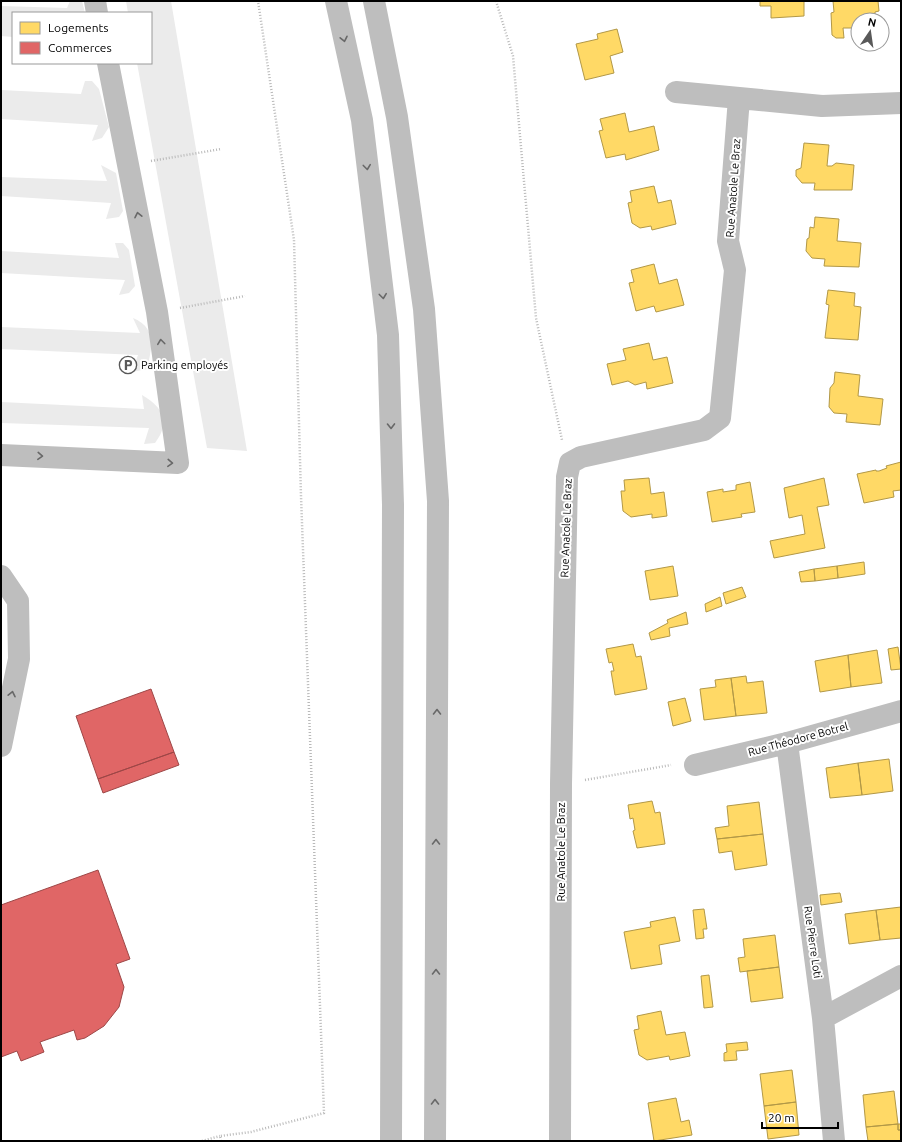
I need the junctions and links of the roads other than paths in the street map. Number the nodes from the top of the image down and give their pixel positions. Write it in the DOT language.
graph roads {
  1 [pos="95,1"];
  2 [pos="336,1"];
  3 [pos="374,1"];
  4 [pos="97,12"];
  5 [pos="108,64"];
  6 [pos="676,92"];
  7 [pos="739,98"];
  8 [pos="901,103"];
  9 [pos="1,454"];
  10 [pos="1,576"];
  11 [pos="901,711"];
  12 [pos="786,743"];
  13 [pos="1,746"];
  14 [pos="695,766"];
  15 [pos="901,976"];
  16 [pos="823,1018"];
  17 [pos="391,1141"];
  18 [pos="435,1141"];
  19 [pos="560,1141"];
  20 [pos="834,1141"];
  1 -- 4 [label="main road"];
  2 -- 17 [label="main road, one-way"];
  18 -- 3 [label="main road, one-way"];
  9 -- 5 [label="main road, one-way"];
  6 -- 7 [label="main road"];
  7 -- 8 [label="main road"];
  7 -- 19 [label="main road, Rue Anatole Le Braz"];
  13 -- 10 [label="main road, one-way"];
  11 -- 12 [label="main road, Rue Théodore Botrel"];
  12 -- 14 [label="main road, Rue Théodore Botrel"];
  12 -- 16 [label="main road, Rue Pierre Loti"];
  15 -- 16 [label="main road"];
  16 -- 20 [label="main road, Rue Pierre Loti"];
}
